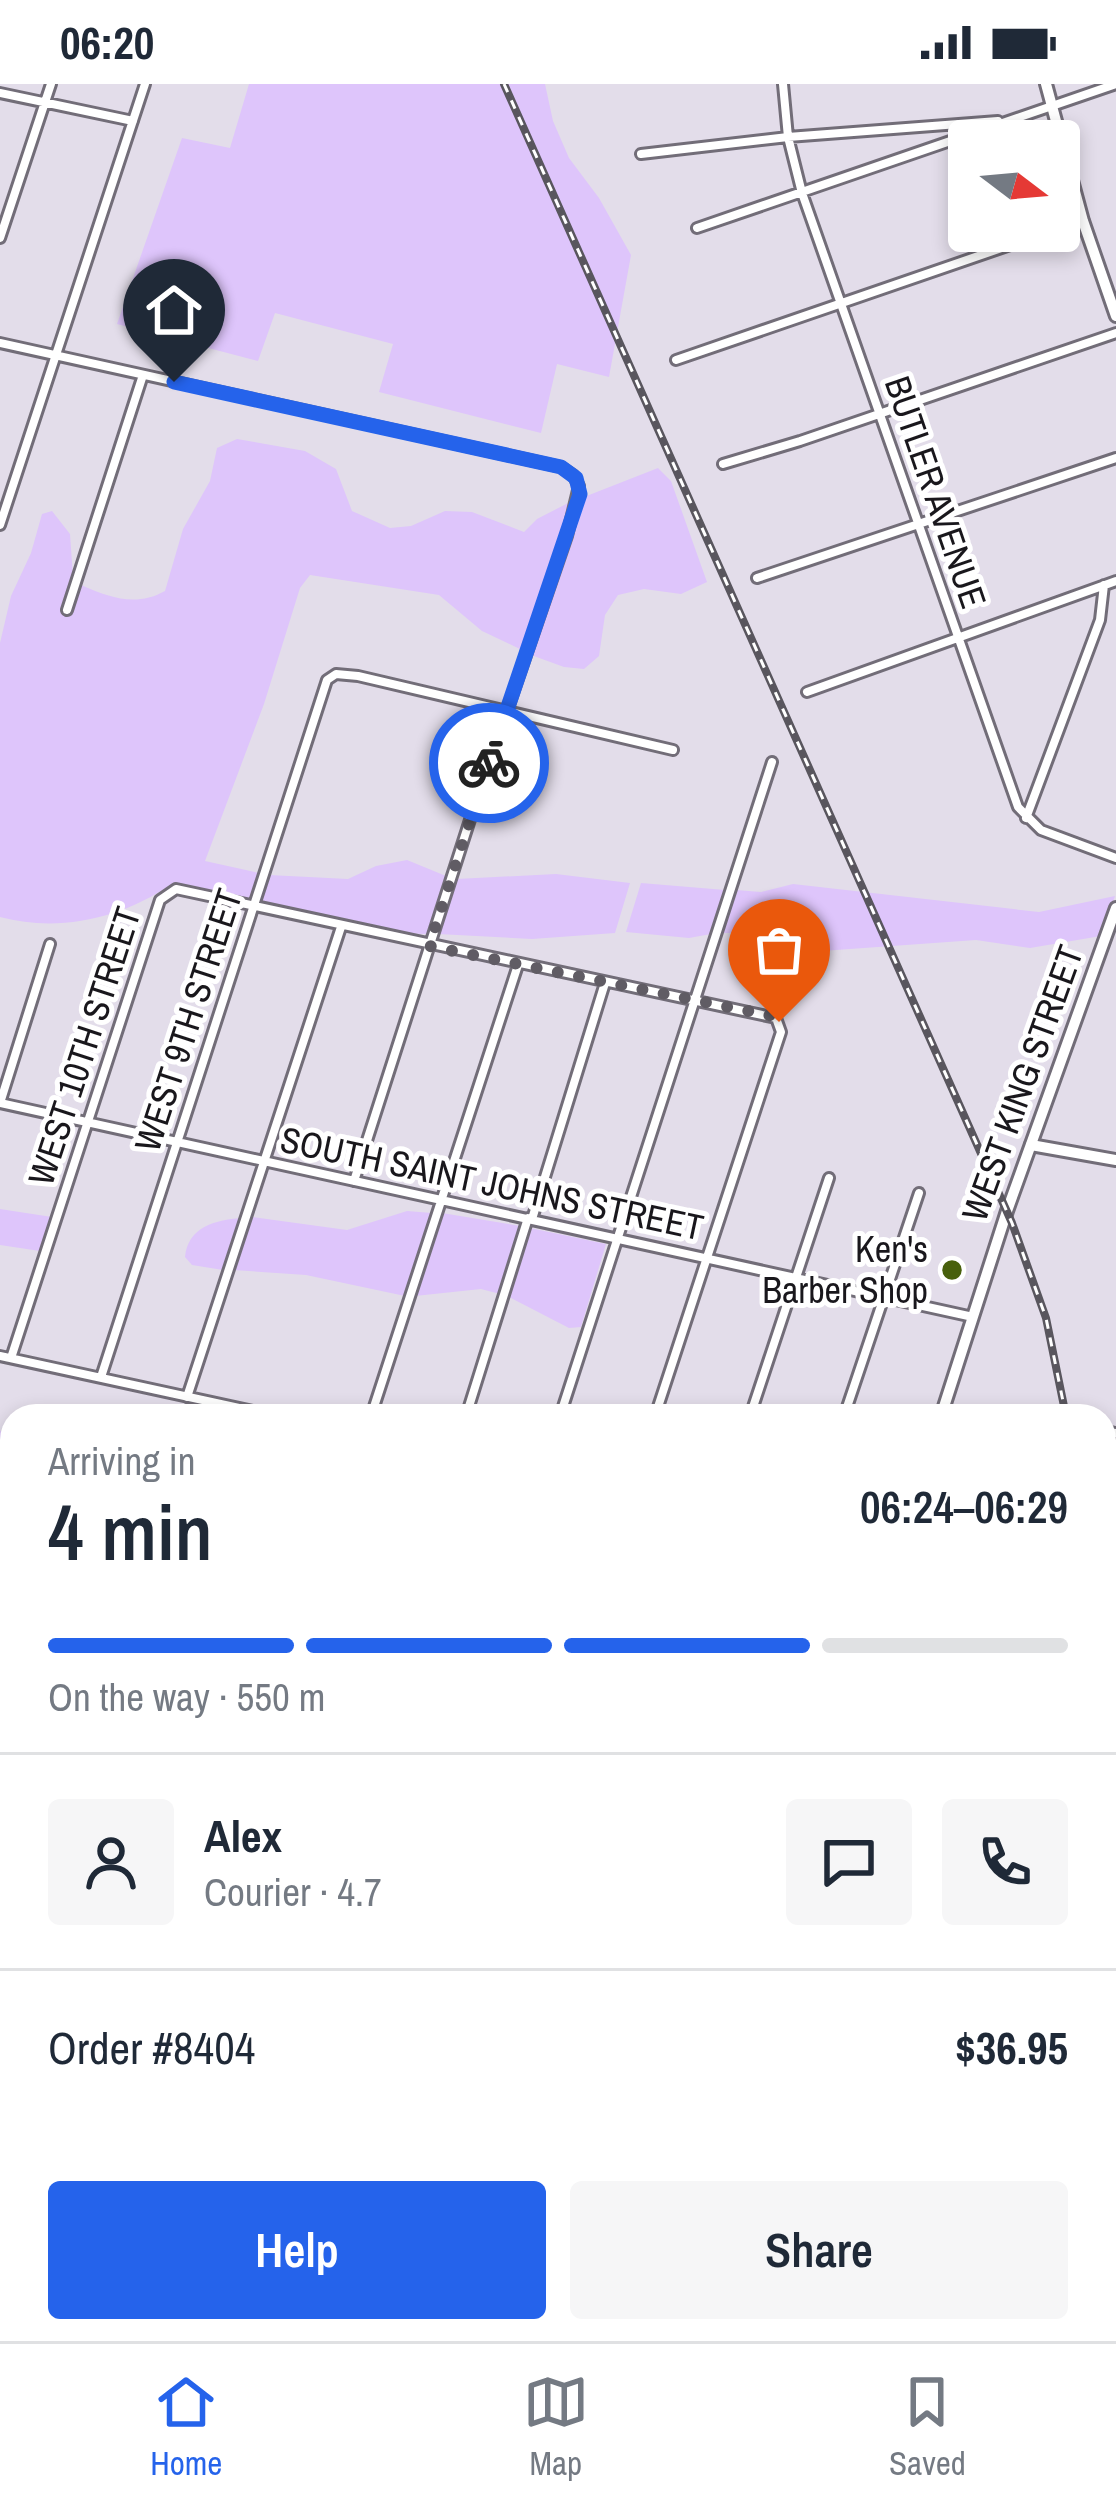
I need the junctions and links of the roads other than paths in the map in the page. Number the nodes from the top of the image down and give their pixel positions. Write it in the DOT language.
graph roads {
  1 [pos="51,84"];
  2 [pos="145,84"];
  3 [pos="783,84"];
  4 [pos="1046,84"];
  5 [pos="1116,84"];
  6 [pos="0,93"];
  7 [pos="45,101"];
  8 [pos="1050,107"];
  9 [pos="1012,120"];
  10 [pos="133,121"];
  11 [pos="948,123"];
  12 [pos="788,137"];
  13 [pos="948,142"];
  14 [pos="641,154"];
  15 [pos="802,193"];
  16 [pos="1082,221"];
  17 [pos="698,228"];
  18 [pos="0,238"];
  19 [pos="990,252"];
  20 [pos="841,302"];
  21 [pos="1116,316"];
  22 [pos="1116,333"];
  23 [pos="0,344"];
  24 [pos="56,356"];
  25 [pos="676,360"];
  26 [pos="143,375"];
  27 [pos="880,413"];
  28 [pos="1116,458"];
  29 [pos="722,464"];
  30 [pos="0,525"];
  31 [pos="919,526"];
  32 [pos="757,578"];
  33 [pos="1116,581"];
  34 [pos="1104,585"];
  35 [pos="67,610"];
  36 [pos="959,640"];
  37 [pos="807,692"];
  38 [pos="506,712"];
  39 [pos="673,750"];
  40 [pos="772,762"];
  41 [pos="1026,818"];
  42 [pos="1116,858"];
  43 [pos="254,907"];
  44 [pos="1115,915"];
  45 [pos="341,926"];
  46 [pos="50,944"];
  47 [pos="429,946"];
  48 [pos="518,965"];
  49 [pos="605,983"];
  50 [pos="694,1002"];
  51 [pos="0,1103"];
  52 [pos="88,1122"];
  53 [pos="177,1142"];
  54 [pos="1031,1145"];
  55 [pos="1116,1160"];
  56 [pos="264,1162"];
  57 [pos="830,1178"];
  58 [pos="354,1180"];
  59 [pos="920,1193"];
  60 [pos="441,1200"];
  61 [pos="530,1219"];
  62 [pos="616,1237"];
  63 [pos="707,1256"];
  64 [pos="795,1277"];
  65 [pos="884,1298"];
  66 [pos="973,1317"];
  67 [pos="5,1357"];
  68 [pos="101,1378"];
  69 [pos="187,1397"];
  70 [pos="220,1404"];
  71 [pos="375,1404"];
  72 [pos="470,1404"];
  73 [pos="564,1404"];
  74 [pos="659,1404"];
  75 [pos="754,1404"];
  76 [pos="848,1404"];
  77 [pos="945,1404"];
  1 -- 7 [label="street"];
  2 -- 10 [label="street"];
  3 -- 12 [label="street, BUTLER AVENUE"];
  4 -- 8 [label="main road"];
  5 -- 8 [label="street"];
  6 -- 7 [label="street"];
  7 -- 10 [label="street"];
  7 -- 18 [label="street"];
  8 -- 9 [label="street"];
  8 -- 16 [label="main road"];
  10 -- 24 [label="street"];
  11 -- 12 [label="street"];
  12 -- 14 [label="street"];
  12 -- 15 [label="street, BUTLER AVENUE"];
  13 -- 15 [label="street"];
  15 -- 17 [label="street"];
  15 -- 20 [label="street, BUTLER AVENUE"];
  16 -- 21 [label="main road"];
  19 -- 20 [label="street"];
  20 -- 25 [label="street"];
  20 -- 27 [label="street, BUTLER AVENUE"];
  22 -- 27 [label="street"];
  23 -- 24 [label="street"];
  24 -- 26 [label="street"];
  24 -- 30 [label="street"];
  26 -- 35 [label="street"];
  26 -- 38 [label="street"];
  27 -- 29 [label="street"];
  27 -- 31 [label="street, BUTLER AVENUE"];
  28 -- 31 [label="street"];
  31 -- 32 [label="street"];
  31 -- 36 [label="street, BUTLER AVENUE"];
  33 -- 34 [label="street"];
  34 -- 36 [label="street"];
  34 -- 41 [label="street"];
  36 -- 37 [label="street"];
  36 -- 41 [label="street, BUTLER AVENUE"];
  38 -- 39 [label="street"];
  38 -- 43 [label="street, WEST 9TH STREET"];
  38 -- 47 [label="street"];
  40 -- 50 [label="street"];
  41 -- 42 [label="street"];
  43 -- 45 [label="street"];
  43 -- 52 [label="street, WEST 10TH STREET"];
  43 -- 53 [label="street, WEST 9TH STREET"];
  44 -- 54 [label="main road, WEST KING STREET"];
  45 -- 47 [label="street"];
  45 -- 56 [label="street"];
  46 -- 51 [label="street"];
  47 -- 48 [label="street"];
  47 -- 58 [label="street"];
  48 -- 49 [label="street"];
  48 -- 60 [label="street"];
  49 -- 50 [label="street"];
  49 -- 61 [label="street"];
  50 -- 62 [label="street"];
  50 -- 63 [label="street"];
  51 -- 52 [label="street, SOUTH SAINT JOHNS STREET"];
  52 -- 53 [label="street, SOUTH SAINT JOHNS STREET"];
  52 -- 67 [label="street, WEST 10TH STREET"];
  53 -- 56 [label="street, SOUTH SAINT JOHNS STREET"];
  53 -- 68 [label="street, WEST 9TH STREET"];
  54 -- 55 [label="main road"];
  54 -- 66 [label="main road, WEST KING STREET"];
  56 -- 58 [label="street, SOUTH SAINT JOHNS STREET"];
  56 -- 69 [label="street"];
  57 -- 64 [label="street"];
  58 -- 60 [label="street, SOUTH SAINT JOHNS STREET"];
  59 -- 65 [label="street"];
  60 -- 61 [label="street, SOUTH SAINT JOHNS STREET"];
  60 -- 71 [label="street"];
  61 -- 62 [label="street, SOUTH SAINT JOHNS STREET"];
  61 -- 72 [label="street"];
  62 -- 63 [label="street, SOUTH SAINT JOHNS STREET"];
  62 -- 73 [label="street"];
  63 -- 64 [label="street, SOUTH SAINT JOHNS STREET"];
  63 -- 74 [label="street"];
  64 -- 65 [label="street, SOUTH SAINT JOHNS STREET"];
  64 -- 75 [label="street"];
  65 -- 66 [label="street, SOUTH SAINT JOHNS STREET"];
  65 -- 76 [label="street"];
  66 -- 77 [label="main road, WEST KING STREET"];
  67 -- 68 [label="street"];
  68 -- 69 [label="street"];
  69 -- 70 [label="street"];
}
